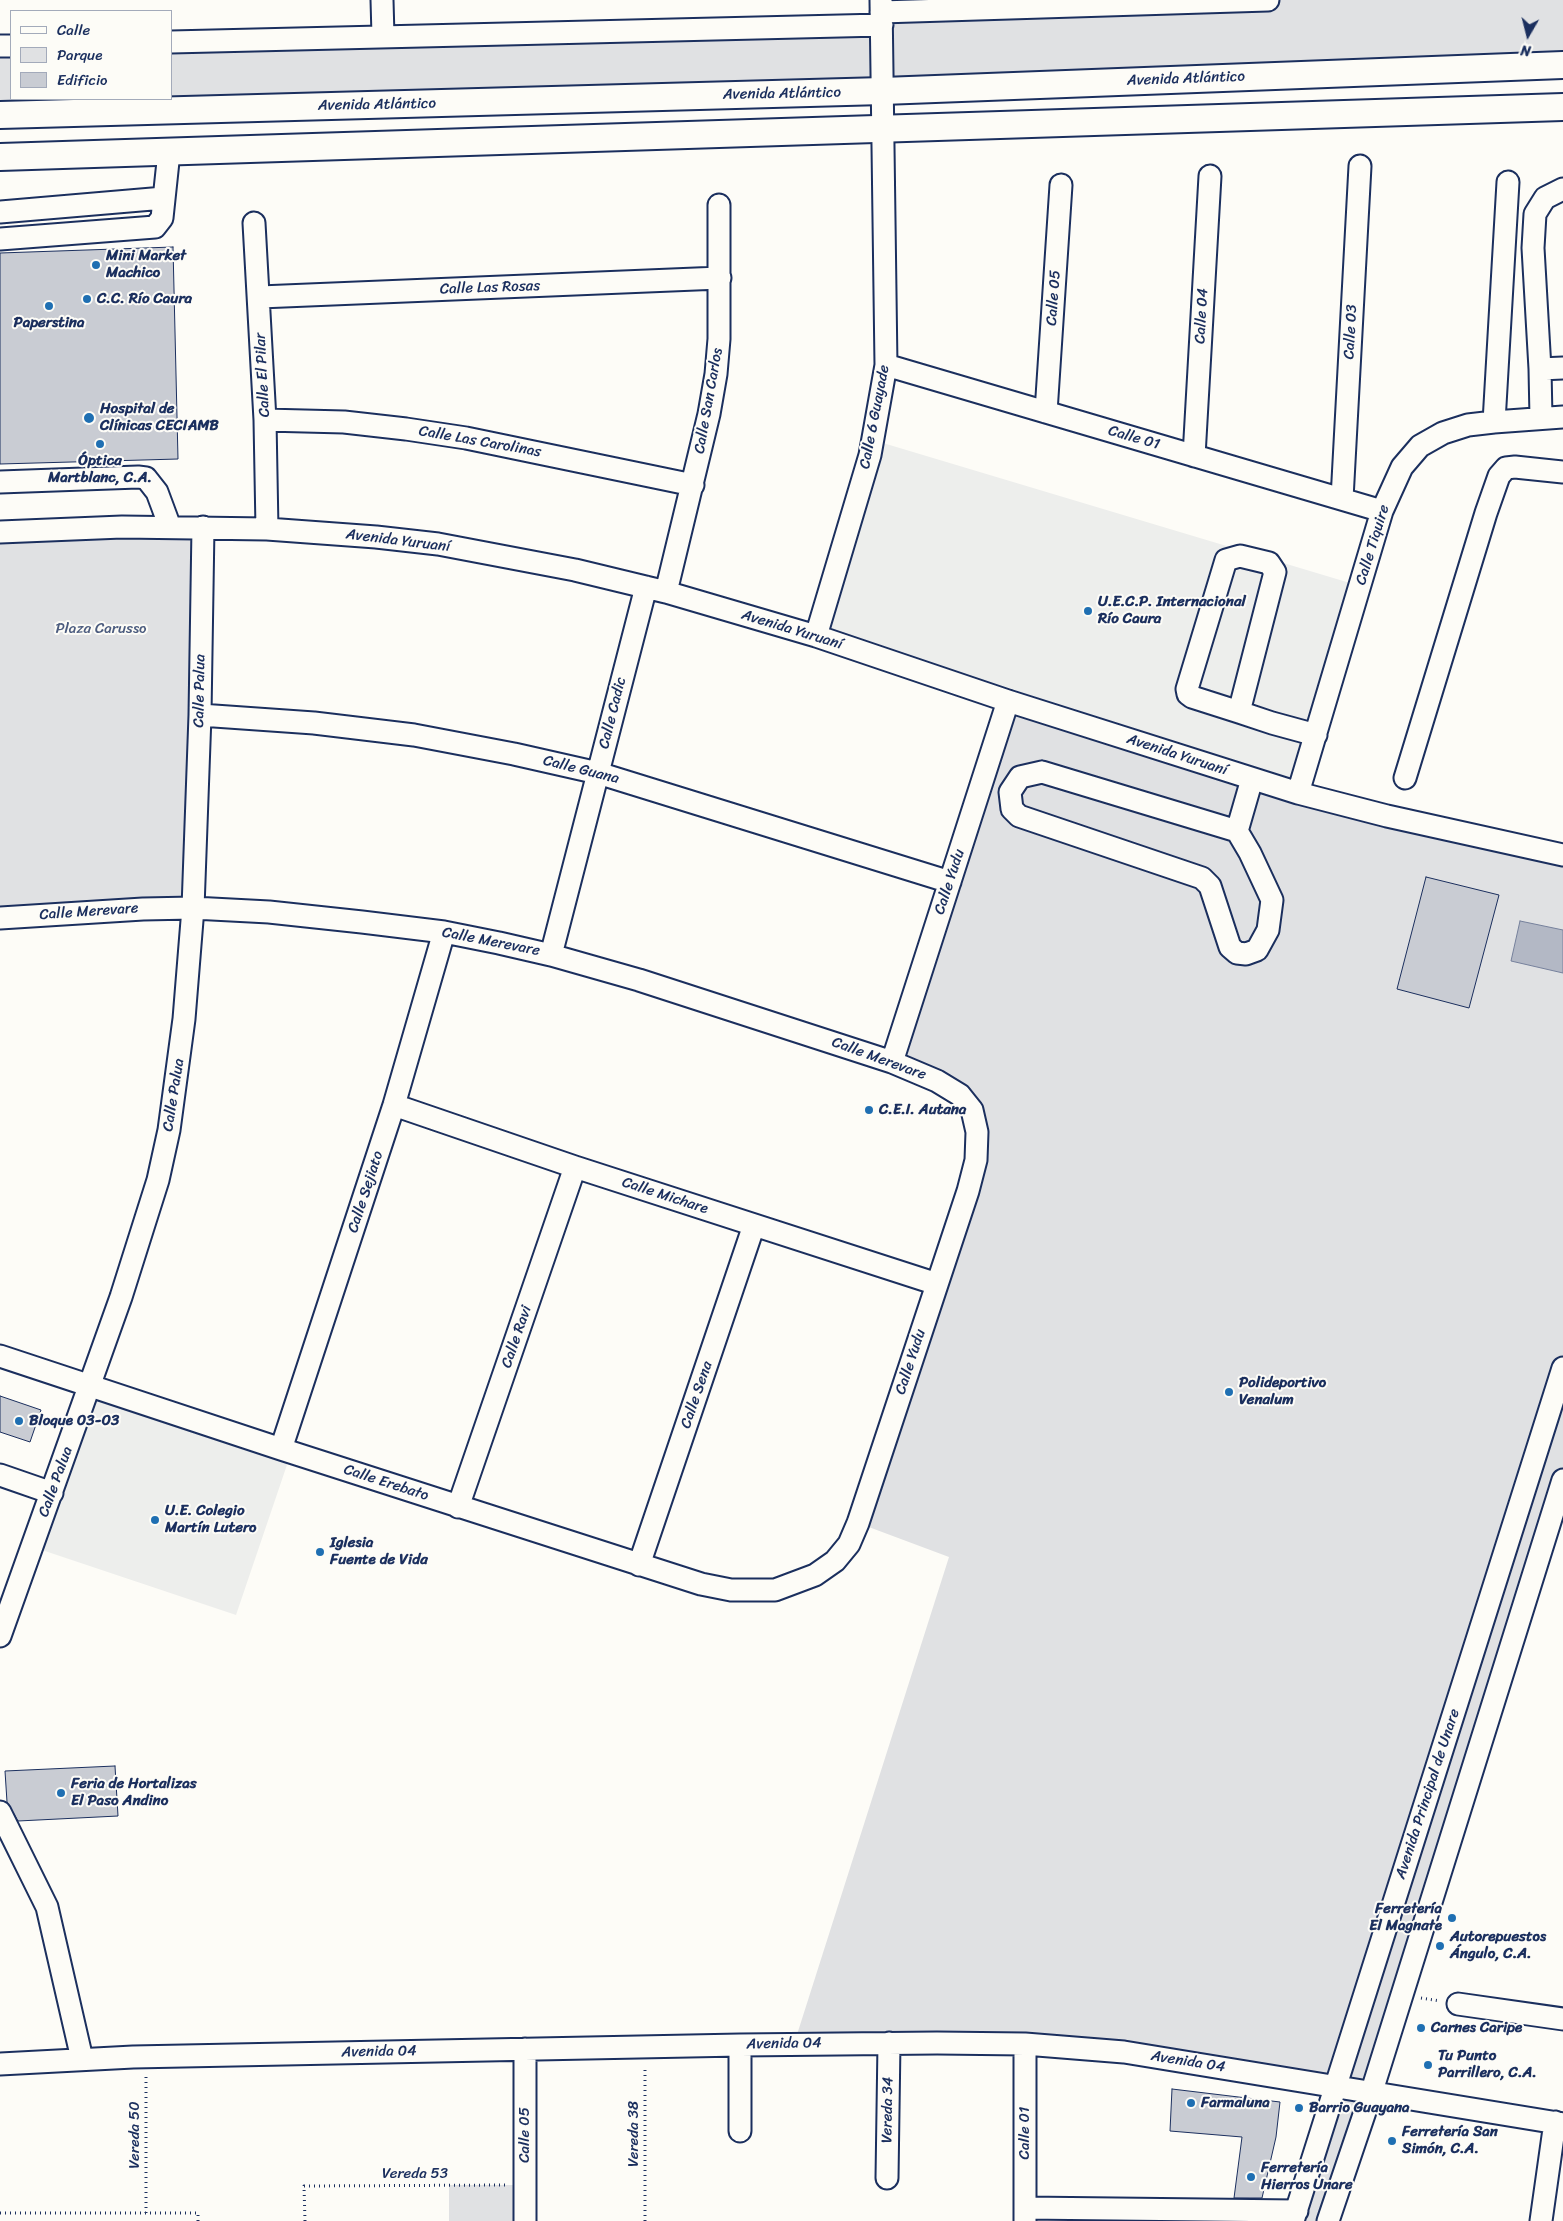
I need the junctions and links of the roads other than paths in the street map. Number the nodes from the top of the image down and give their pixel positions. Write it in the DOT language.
graph roads {
  1 [pos="382,0"];
  2 [pos="1268,0"];
  3 [pos="1129,2"];
  4 [pos="981,4"];
  5 [pos="881,12"];
  6 [pos="383,36"];
  7 [pos="172,42"];
  8 [pos="1563,65"];
  9 [pos="883,92"];
  10 [pos="1563,107"];
  11 [pos="0,115"];
  12 [pos="884,130"];
  13 [pos="168,152"];
  14 [pos="0,158"];
  15 [pos="1360,166"];
  16 [pos="1210,176"];
  17 [pos="1508,182"];
  18 [pos="1061,185"];
  19 [pos="1563,189"];
  20 [pos="164,198"];
  21 [pos="719,205"];
  22 [pos="0,212"];
  23 [pos="254,222"];
  24 [pos="0,238"];
  25 [pos="720,278"];
  26 [pos="260,298"];
  27 [pos="886,364"];
  28 [pos="1563,368"];
  29 [pos="1540,370"];
  30 [pos="1046,412"];
  31 [pos="1563,417"];
  32 [pos="1541,418"];
  33 [pos="265,420"];
  34 [pos="1494,422"];
  35 [pos="1194,456"];
  36 [pos="1563,472"];
  37 [pos="0,482"];
  38 [pos="693,485"];
  39 [pos="1342,499"];
  40 [pos="1382,511"];
  41 [pos="170,527"];
  42 [pos="203,527"];
  43 [pos="267,529"];
  44 [pos="0,532"];
  45 [pos="656,589"];
  46 [pos="816,636"];
  47 [pos="1008,701"];
  48 [pos="1239,712"];
  49 [pos="200,715"];
  50 [pos="1316,735"];
  51 [pos="598,773"];
  52 [pos="1405,778"];
  53 [pos="1252,779"];
  54 [pos="1298,794"];
  55 [pos="1236,832"];
  56 [pos="1563,855"];
  57 [pos="950,882"];
  58 [pos="193,908"];
  59 [pos="0,918"];
  60 [pos="444,932"];
  61 [pos="551,955"];
  62 [pos="892,1062"];
  63 [pos="960,1095"];
  64 [pos="394,1105"];
  65 [pos="575,1166"];
  66 [pos="754,1225"];
  67 [pos="937,1284"];
  68 [pos="0,1356"];
  69 [pos="1563,1368"];
  70 [pos="90,1385"];
  71 [pos="281,1449"];
  72 [pos="0,1475"];
  73 [pos="1563,1480"];
  74 [pos="52,1493"];
  75 [pos="458,1507"];
  76 [pos="639,1565"];
  77 [pos="776,1590"];
  78 [pos="0,1636"];
  79 [pos="0,1812"];
  80 [pos="1458,2004"];
  81 [pos="1563,2019"];
  82 [pos="889,2043"];
  83 [pos="1025,2044"];
  84 [pos="740,2045"];
  85 [pos="525,2049"];
  86 [pos="82,2059"];
  87 [pos="0,2064"];
  88 [pos="1336,2088"];
  89 [pos="1371,2094"];
  90 [pos="1559,2123"];
  91 [pos="740,2130"];
  92 [pos="888,2178"];
  93 [pos="1025,2214"];
  94 [pos="1295,2216"];
  95 [pos="525,2221"];
  96 [pos="1328,2221"];
  97 [pos="1540,2221"];
  1 -- 6 [label="street"];
  2 -- 3 [label="street"];
  3 -- 4 [label="street"];
  4 -- 5 [label="street"];
  5 -- 6 [label="street"];
  5 -- 9 [label="street, Calle 6 Guayade"];
  6 -- 7 [label="street"];
  8 -- 9 [label="main road, Avenida Atlántico"];
  9 -- 11 [label="main road, Avenida Atlántico"];
  9 -- 12 [label="street, Calle 6 Guayade"];
  10 -- 12 [label="main road"];
  12 -- 13 [label="main road"];
  12 -- 27 [label="street, Calle 6 Guayade"];
  13 -- 14 [label="main road"];
  13 -- 20 [label="street"];
  15 -- 39 [label="street, Calle 03"];
  16 -- 35 [label="street, Calle 04"];
  17 -- 34 [label="street"];
  18 -- 30 [label="street, Calle 05"];
  19 -- 29 [label="street"];
  20 -- 22 [label="street"];
  20 -- 24 [label="street"];
  21 -- 25 [label="street, Calle San Carlos"];
  23 -- 26 [label="street, Calle El Pilar"];
  25 -- 26 [label="street, Calle Las Rosas"];
  25 -- 38 [label="street, Calle San Carlos"];
  26 -- 33 [label="street, Calle El Pilar"];
  27 -- 30 [label="street, Calle 01"];
  27 -- 46 [label="street, Calle 6 Guayade"];
  28 -- 29 [label="street"];
  29 -- 32 [label="street"];
  30 -- 35 [label="street, Calle 01"];
  31 -- 32 [label="street, Calle Tiquire"];
  32 -- 34 [label="street, Calle Tiquire"];
  33 -- 38 [label="street, Calle Las Carolinas"];
  33 -- 43 [label="street, Calle El Pilar"];
  34 -- 40 [label="street, Calle Tiquire"];
  35 -- 39 [label="street, Calle 01"];
  36 -- 52 [label="street"];
  37 -- 41 [label="street"];
  38 -- 45 [label="street, Calle San Carlos"];
  39 -- 40 [label="street, Calle 01"];
  40 -- 50 [label="street, Calle Tiquire"];
  41 -- 42 [label="street, Avenida Yuruaní"];
  41 -- 44 [label="street, Avenida Yuruaní"];
  42 -- 43 [label="street, Avenida Yuruaní"];
  42 -- 49 [label="street, Calle Palua"];
  43 -- 45 [label="street, Avenida Yuruaní"];
  45 -- 46 [label="street, Avenida Yuruaní"];
  45 -- 51 [label="street, Calle Cadic"];
  46 -- 47 [label="street, Avenida Yuruaní"];
  47 -- 53 [label="street, Avenida Yuruaní"];
  47 -- 57 [label="street, Calle Yudu"];
  48 -- 48 [label="street"];
  48 -- 50 [label="street"];
  49 -- 51 [label="street, Calle Guana"];
  49 -- 58 [label="street, Calle Palua"];
  50 -- 54 [label="street, Calle Tiquire"];
  51 -- 57 [label="street, Calle Guana"];
  51 -- 61 [label="street, Calle Cadic"];
  53 -- 54 [label="street, Avenida Yuruaní"];
  53 -- 55 [label="street"];
  54 -- 56 [label="street, Avenida Yuruaní"];
  55 -- 55 [label="street"];
  57 -- 62 [label="street, Calle Yudu"];
  58 -- 59 [label="street, Calle Merevare"];
  58 -- 60 [label="street, Calle Merevare"];
  58 -- 70 [label="street, Calle Palua"];
  60 -- 61 [label="street, Calle Merevare"];
  60 -- 64 [label="street, Calle Sejiato"];
  61 -- 62 [label="street, Calle Merevare"];
  62 -- 63 [label="street, Calle Merevare"];
  63 -- 67 [label="street, Calle Yudu"];
  64 -- 65 [label="street, Calle Michare"];
  64 -- 71 [label="street, Calle Sejiato"];
  65 -- 66 [label="street, Calle Michare"];
  65 -- 75 [label="street, Calle Ravi"];
  66 -- 67 [label="street, Calle Michare"];
  66 -- 76 [label="street, Calle Sena"];
  67 -- 77 [label="street, Calle Yudu"];
  68 -- 70 [label="street, Calle Erebato"];
  69 -- 88 [label="street, Avenida Principal de Unare"];
  70 -- 71 [label="street, Calle Erebato"];
  70 -- 74 [label="street, Calle Palua"];
  71 -- 75 [label="street, Calle Erebato"];
  72 -- 74 [label="street"];
  73 -- 89 [label="street"];
  74 -- 78 [label="street, Calle Palua"];
  75 -- 76 [label="street, Calle Erebato"];
  76 -- 77 [label="street, Calle Erebato"];
  79 -- 86 [label="street"];
  80 -- 81 [label="street"];
  82 -- 83 [label="street, Avenida 04"];
  82 -- 84 [label="street, Avenida 04"];
  82 -- 92 [label="street, Vereda 34"];
  83 -- 88 [label="street, Avenida 04"];
  83 -- 93 [label="street, Calle 01"];
  84 -- 85 [label="street, Avenida 04"];
  84 -- 91 [label="street"];
  85 -- 86 [label="street, Avenida 04"];
  85 -- 95 [label="street, Calle 05"];
  86 -- 87 [label="street, Avenida 04"];
  88 -- 89 [label="street, Avenida 04"];
  88 -- 94 [label="street, Avenida Principal de Unare"];
  89 -- 90 [label="street, Avenida 04"];
  89 -- 96 [label="street"];
  90 -- 97 [label="street"];
  93 -- 94 [label="street"];
}
